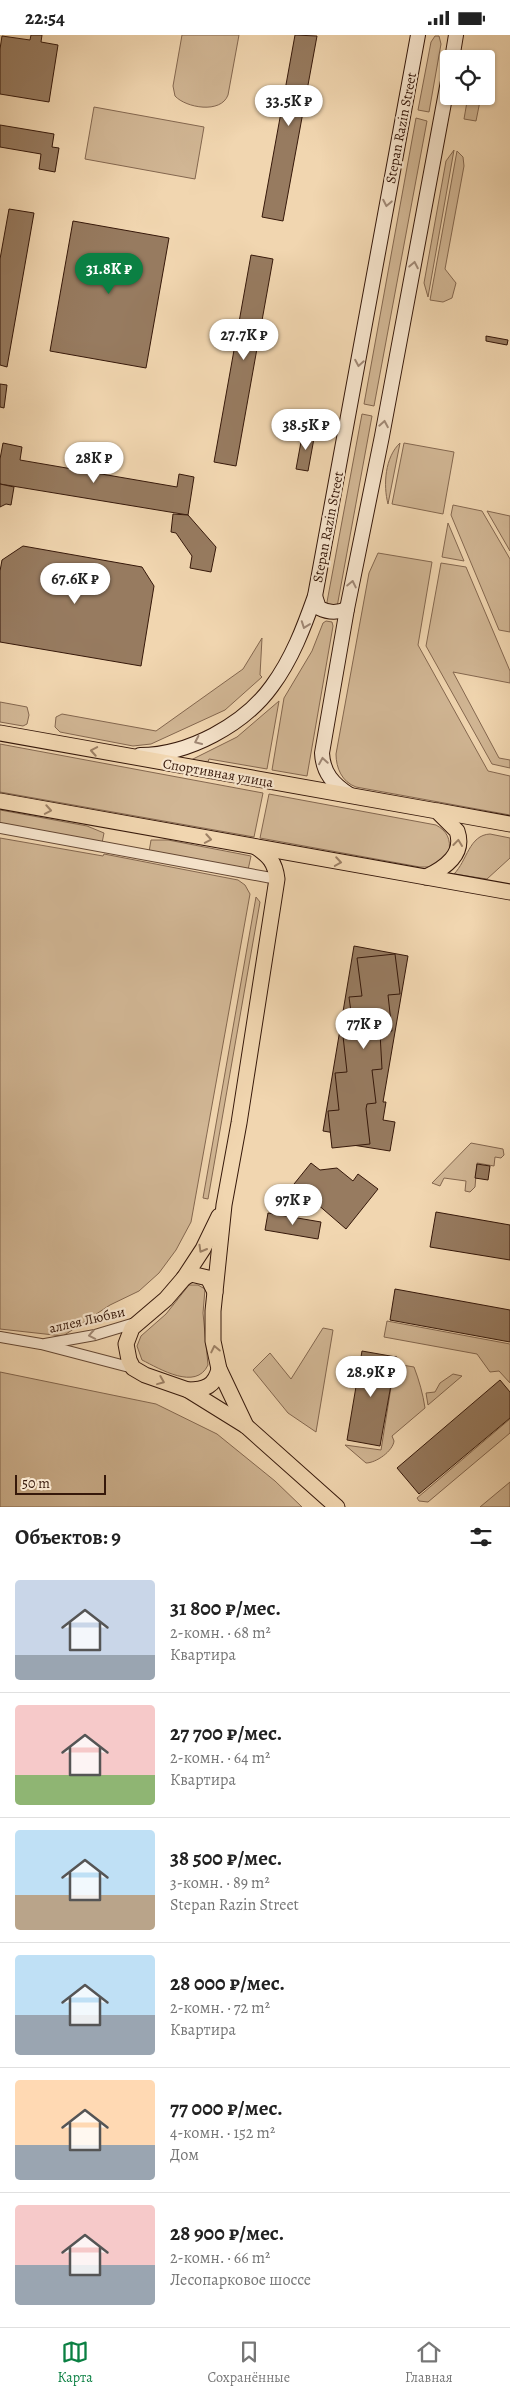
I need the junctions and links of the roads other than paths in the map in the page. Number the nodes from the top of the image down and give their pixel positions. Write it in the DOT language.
graph roads {
  1 [pos="418,35"];
  2 [pos="456,35"];
  3 [pos="454,50"];
  4 [pos="444,105"];
  5 [pos="315,596"];
  6 [pos="347,609"];
  7 [pos="0,733"];
  8 [pos="114,755"];
  9 [pos="352,797"];
  10 [pos="0,801"];
  11 [pos="436,811"];
  12 [pos="510,824"];
  13 [pos="0,828"];
  14 [pos="256,847"];
  15 [pos="311,858"];
  16 [pos="426,877"];
  17 [pos="276,879"];
  18 [pos="510,892"];
  19 [pos="224,1205"];
  20 [pos="184,1278"];
  21 [pos="215,1291"];
  22 [pos="138,1321"];
  23 [pos="0,1337"];
  24 [pos="41,1344"];
  25 [pos="133,1368"];
  26 [pos="219,1369"];
  27 [pos="188,1390"];
  28 [pos="246,1426"];
  29 [pos="337,1507"];
  1 -- 5 [label="main road, Stepan Razin Street, one-way"];
  2 -- 3 [label="main road"];
  6 -- 4 [label="main road, one-way"];
  5 -- 6 [label="main road"];
  5 -- 8 [label="main road, Stepan Razin Street, one-way"];
  9 -- 6 [label="main road, one-way"];
  8 -- 7 [label="main road, Спортивная улица, one-way"];
  8 -- 9 [label="main road, Спортивная улица"];
  9 -- 11 [label="main road, Спортивная улица"];
  10 -- 14 [label="main road, one-way"];
  11 -- 12 [label="main road, Спортивная улица"];
  16 -- 11 [label="main road, one-way"];
  13 -- 17 [label="street"];
  14 -- 15 [label="main road"];
  14 -- 17 [label="main road"];
  15 -- 16 [label="main road, one-way"];
  15 -- 17 [label="main road"];
  16 -- 18 [label="main road"];
  17 -- 19 [label="main road"];
  19 -- 20 [label="main road, one-way"];
  19 -- 21 [label="main road"];
  20 -- 21 [label="main road"];
  20 -- 22 [label="main road"];
  26 -- 21 [label="main road, one-way"];
  22 -- 24 [label="street, аллея Любви, one-way"];
  22 -- 25 [label="main road"];
  23 -- 24 [label="street, аллея Любви"];
  24 -- 25 [label="street, аллея Любви"];
  25 -- 27 [label="main road, one-way"];
  26 -- 27 [label="main road"];
  26 -- 28 [label="main road"];
  27 -- 28 [label="main road"];
  28 -- 29 [label="main road"];
}
